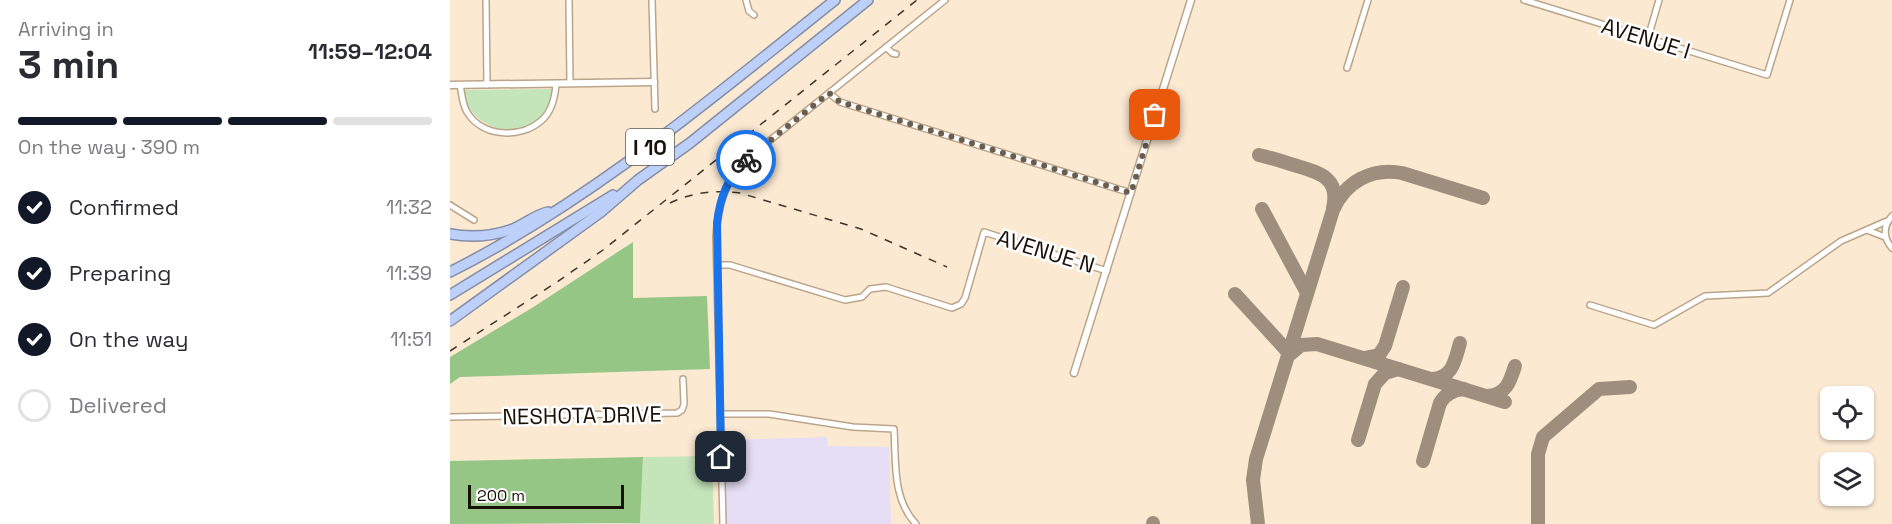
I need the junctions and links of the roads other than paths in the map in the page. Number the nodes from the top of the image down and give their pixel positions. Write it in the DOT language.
graph roads {
  1 [pos="486,0"];
  2 [pos="569,0"];
  3 [pos="652,0"];
  4 [pos="746,0"];
  5 [pos="835,0"];
  6 [pos="868,0"];
  7 [pos="945,0"];
  8 [pos="1191,0"];
  9 [pos="1368,0"];
  10 [pos="1527,0"];
  11 [pos="1659,0"];
  12 [pos="1790,0"];
  13 [pos="754,15"];
  14 [pos="1648,38"];
  15 [pos="886,47"];
  16 [pos="896,54"];
  17 [pos="1347,68"];
  18 [pos="654,82"];
  19 [pos="570,83"];
  20 [pos="556,84"];
  21 [pos="450,85"];
  22 [pos="460,85"];
  23 [pos="487,85"];
  24 [pos="829,93"];
  25 [pos="654,109"];
  26 [pos="638,180"];
  27 [pos="1131,193"];
  28 [pos="450,205"];
  29 [pos="559,210"];
  30 [pos="1890,219"];
  31 [pos="474,220"];
  32 [pos="1867,230"];
  33 [pos="450,234"];
  34 [pos="1885,237"];
  35 [pos="1892,248"];
  36 [pos="717,265"];
  37 [pos="1107,270"];
  38 [pos="450,272"];
  39 [pos="450,295"];
  40 [pos="1590,305"];
  41 [pos="450,321"];
  42 [pos="1074,373"];
  43 [pos="683,379"];
  44 [pos="720,414"];
  45 [pos="450,417"];
  46 [pos="723,524"];
  47 [pos="916,524"];
  1 -- 23 [label="street"];
  2 -- 19 [label="street"];
  3 -- 18 [label="street"];
  4 -- 13 [label="street"];
  5 -- 29 [label="highway, I 10"];
  6 -- 26 [label="highway, I 10"];
  7 -- 15 [label="street"];
  8 -- 27 [label="street"];
  9 -- 17 [label="street"];
  10 -- 14 [label="street, AVENUE I"];
  11 -- 14 [label="street"];
  12 -- 14 [label="street, AVENUE I"];
  15 -- 16 [label="street"];
  15 -- 24 [label="street"];
  18 -- 19 [label="street"];
  18 -- 25 [label="street"];
  19 -- 20 [label="street"];
  20 -- 22 [label="street"];
  20 -- 23 [label="street"];
  21 -- 22 [label="street"];
  22 -- 23 [label="street"];
  24 -- 27 [label="street"];
  24 -- 36 [label="street"];
  26 -- 39 [label="highway, I 10"];
  26 -- 41 [label="highway"];
  27 -- 37 [label="street"];
  28 -- 31 [label="street"];
  29 -- 33 [label="highway"];
  29 -- 38 [label="highway, I 10"];
  30 -- 32 [label="street"];
  30 -- 34 [label="street"];
  32 -- 34 [label="street"];
  32 -- 40 [label="street"];
  34 -- 35 [label="street"];
  36 -- 37 [label="street, AVENUE N"];
  36 -- 44 [label="street"];
  37 -- 42 [label="street"];
  43 -- 45 [label="street, NESHOTA DRIVE"];
  44 -- 46 [label="street"];
  44 -- 47 [label="street"];
}
